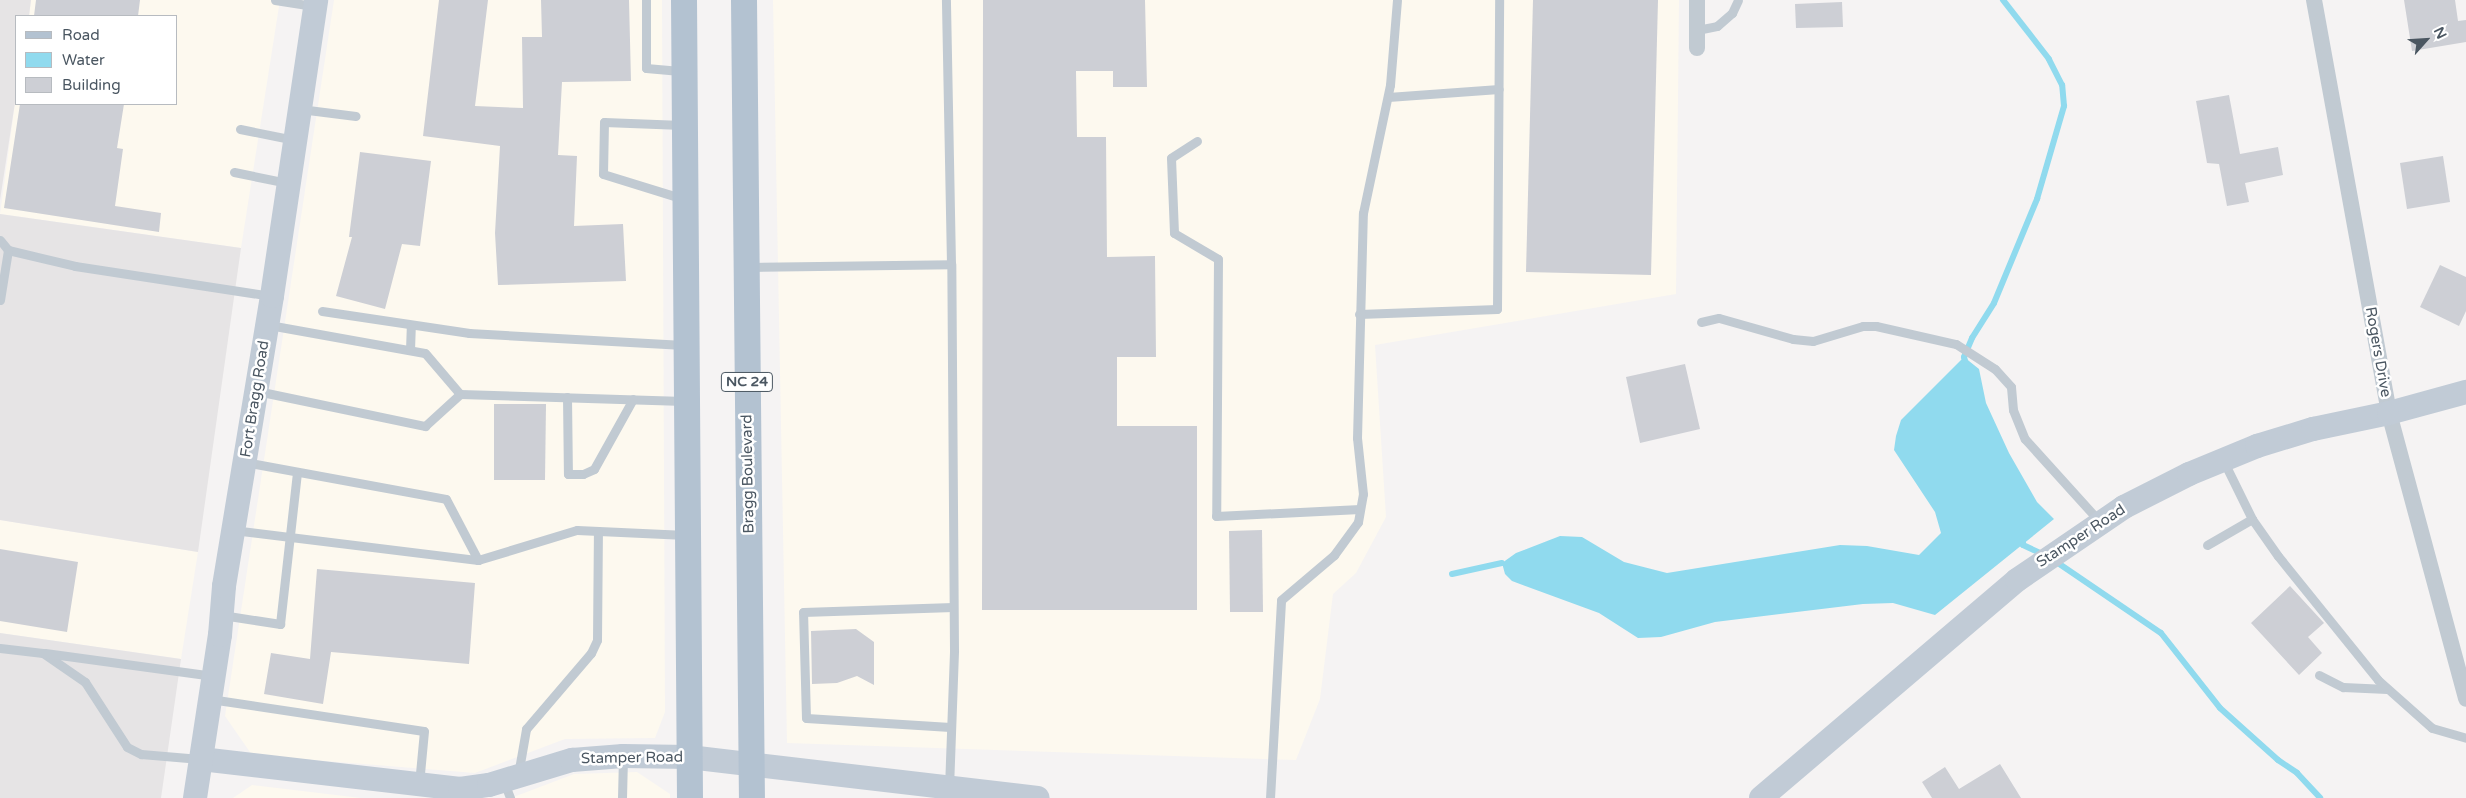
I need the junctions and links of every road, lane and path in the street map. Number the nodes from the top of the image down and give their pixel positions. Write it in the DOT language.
graph roads {
  1 [pos="275,0"];
  2 [pos="646,0"];
  3 [pos="684,0"];
  4 [pos="744,0"];
  5 [pos="946,0"];
  6 [pos="1397,0"];
  7 [pos="1499,0"];
  8 [pos="1697,0"];
  9 [pos="1738,0"];
  10 [pos="2314,0"];
  11 [pos="316,3"];
  12 [pos="1697,30"];
  13 [pos="1697,48"];
  14 [pos="685,71"];
  15 [pos="1498,90"];
  16 [pos="1388,97"];
  17 [pos="300,108"];
  18 [pos="356,116"];
  19 [pos="685,125"];
  20 [pos="240,129"];
  21 [pos="296,140"];
  22 [pos="1197,141"];
  23 [pos="234,172"];
  24 [pos="289,184"];
  25 [pos="686,200"];
  26 [pos="0,240"];
  27 [pos="8,250"];
  28 [pos="951,264"];
  29 [pos="746,267"];
  30 [pos="272,296"];
  31 [pos="0,300"];
  32 [pos="322,311"];
  33 [pos="1359,314"];
  34 [pos="1701,322"];
  35 [pos="267,325"];
  36 [pos="411,325"];
  37 [pos="687,345"];
  38 [pos="410,350"];
  39 [pos="257,391"];
  40 [pos="2466,392"];
  41 [pos="460,394"];
  42 [pos="567,397"];
  43 [pos="633,399"];
  44 [pos="687,401"];
  45 [pos="2390,413"];
  46 [pos="2223,460"];
  47 [pos="245,462"];
  48 [pos="297,472"];
  49 [pos="1360,510"];
  50 [pos="2252,519"];
  51 [pos="2100,522"];
  52 [pos="233,530"];
  53 [pos="598,531"];
  54 [pos="688,535"];
  55 [pos="289,537"];
  56 [pos="2207,545"];
  57 [pos="478,560"];
  58 [pos="953,607"];
  59 [pos="222,615"];
  60 [pos="0,648"];
  61 [pos="43,653"];
  62 [pos="2319,675"];
  63 [pos="212,688"];
  64 [pos="2387,689"];
  65 [pos="2466,699"];
  66 [pos="950,727"];
  67 [pos="2466,738"];
  68 [pos="623,756"];
  69 [pos="689,757"];
  70 [pos="201,759"];
  71 [pos="752,765"];
  72 [pos="419,785"];
  73 [pos="510,786"];
  74 [pos="948,793"];
  75 [pos="195,798"];
  76 [pos="622,798"];
  77 [pos="690,798"];
  78 [pos="752,798"];
  79 [pos="1038,798"];
  80 [pos="1270,798"];
  81 [pos="1761,798"];
  1 -- 11 [label="lane"];
  2 -- 14 [label="lane"];
  3 -- 14 [label="main road"];
  4 -- 29 [label="main road, Bragg Boulevard / NC 24"];
  5 -- 28 [label="lane"];
  6 -- 16 [label="lane"];
  7 -- 15 [label="lane"];
  8 -- 12 [label="street"];
  9 -- 12 [label="lane"];
  10 -- 45 [label="street, Rogers Drive"];
  11 -- 17 [label="street, Fort Bragg Road"];
  12 -- 13 [label="street"];
  14 -- 19 [label="main road"];
  15 -- 16 [label="lane"];
  15 -- 33 [label="lane"];
  16 -- 33 [label="lane"];
  17 -- 18 [label="lane"];
  17 -- 21 [label="street, Fort Bragg Road"];
  19 -- 25 [label="main road"];
  19 -- 25 [label="lane"];
  20 -- 21 [label="lane"];
  21 -- 24 [label="street, Fort Bragg Road"];
  22 -- 49 [label="lane"];
  23 -- 24 [label="lane"];
  24 -- 30 [label="street, Fort Bragg Road"];
  25 -- 37 [label="main road"];
  26 -- 27 [label="lane"];
  27 -- 30 [label="lane"];
  27 -- 31 [label="lane"];
  28 -- 29 [label="lane"];
  28 -- 58 [label="lane"];
  29 -- 71 [label="main road, Bragg Boulevard / NC 24"];
  30 -- 35 [label="street, Fort Bragg Road"];
  32 -- 36 [label="lane"];
  33 -- 49 [label="lane"];
  34 -- 51 [label="lane"];
  35 -- 38 [label="lane"];
  35 -- 39 [label="street, Fort Bragg Road"];
  36 -- 37 [label="lane"];
  36 -- 38 [label="lane"];
  37 -- 44 [label="main road"];
  38 -- 41 [label="lane"];
  39 -- 41 [label="lane"];
  39 -- 47 [label="street, Fort Bragg Road"];
  40 -- 45 [label="street, Stamper Road"];
  41 -- 42 [label="lane"];
  42 -- 43 [label="lane"];
  42 -- 43 [label="lane"];
  43 -- 44 [label="lane"];
  44 -- 54 [label="main road"];
  45 -- 46 [label="street, Stamper Road"];
  45 -- 65 [label="street, Rogers Drive"];
  46 -- 50 [label="lane"];
  46 -- 51 [label="street, Stamper Road"];
  47 -- 48 [label="lane"];
  47 -- 52 [label="street, Fort Bragg Road"];
  48 -- 55 [label="lane"];
  48 -- 57 [label="lane"];
  49 -- 80 [label="lane"];
  50 -- 56 [label="lane"];
  50 -- 64 [label="lane"];
  51 -- 81 [label="street, Stamper Road"];
  52 -- 55 [label="lane"];
  52 -- 59 [label="street, Fort Bragg Road"];
  53 -- 54 [label="lane"];
  53 -- 57 [label="lane"];
  53 -- 73 [label="lane"];
  54 -- 69 [label="main road"];
  55 -- 57 [label="lane"];
  55 -- 59 [label="lane"];
  58 -- 66 [label="lane"];
  58 -- 66 [label="lane"];
  59 -- 63 [label="street, Fort Bragg Road"];
  60 -- 61 [label="lane"];
  61 -- 63 [label="lane"];
  61 -- 70 [label="lane"];
  62 -- 64 [label="lane"];
  63 -- 70 [label="street, Fort Bragg Road"];
  63 -- 72 [label="lane"];
  64 -- 67 [label="lane"];
  66 -- 74 [label="lane"];
  68 -- 69 [label="street, Stamper Road"];
  68 -- 73 [label="street, Stamper Road"];
  68 -- 76 [label="lane"];
  69 -- 71 [label="street, Stamper Road"];
  69 -- 77 [label="main road"];
  70 -- 72 [label="street, Stamper Road"];
  70 -- 75 [label="street, Fort Bragg Road"];
  71 -- 74 [label="street, Stamper Road"];
  71 -- 78 [label="main road, Bragg Boulevard / NC 24"];
  72 -- 73 [label="street, Stamper Road"];
  74 -- 79 [label="street, Stamper Road"];
}
